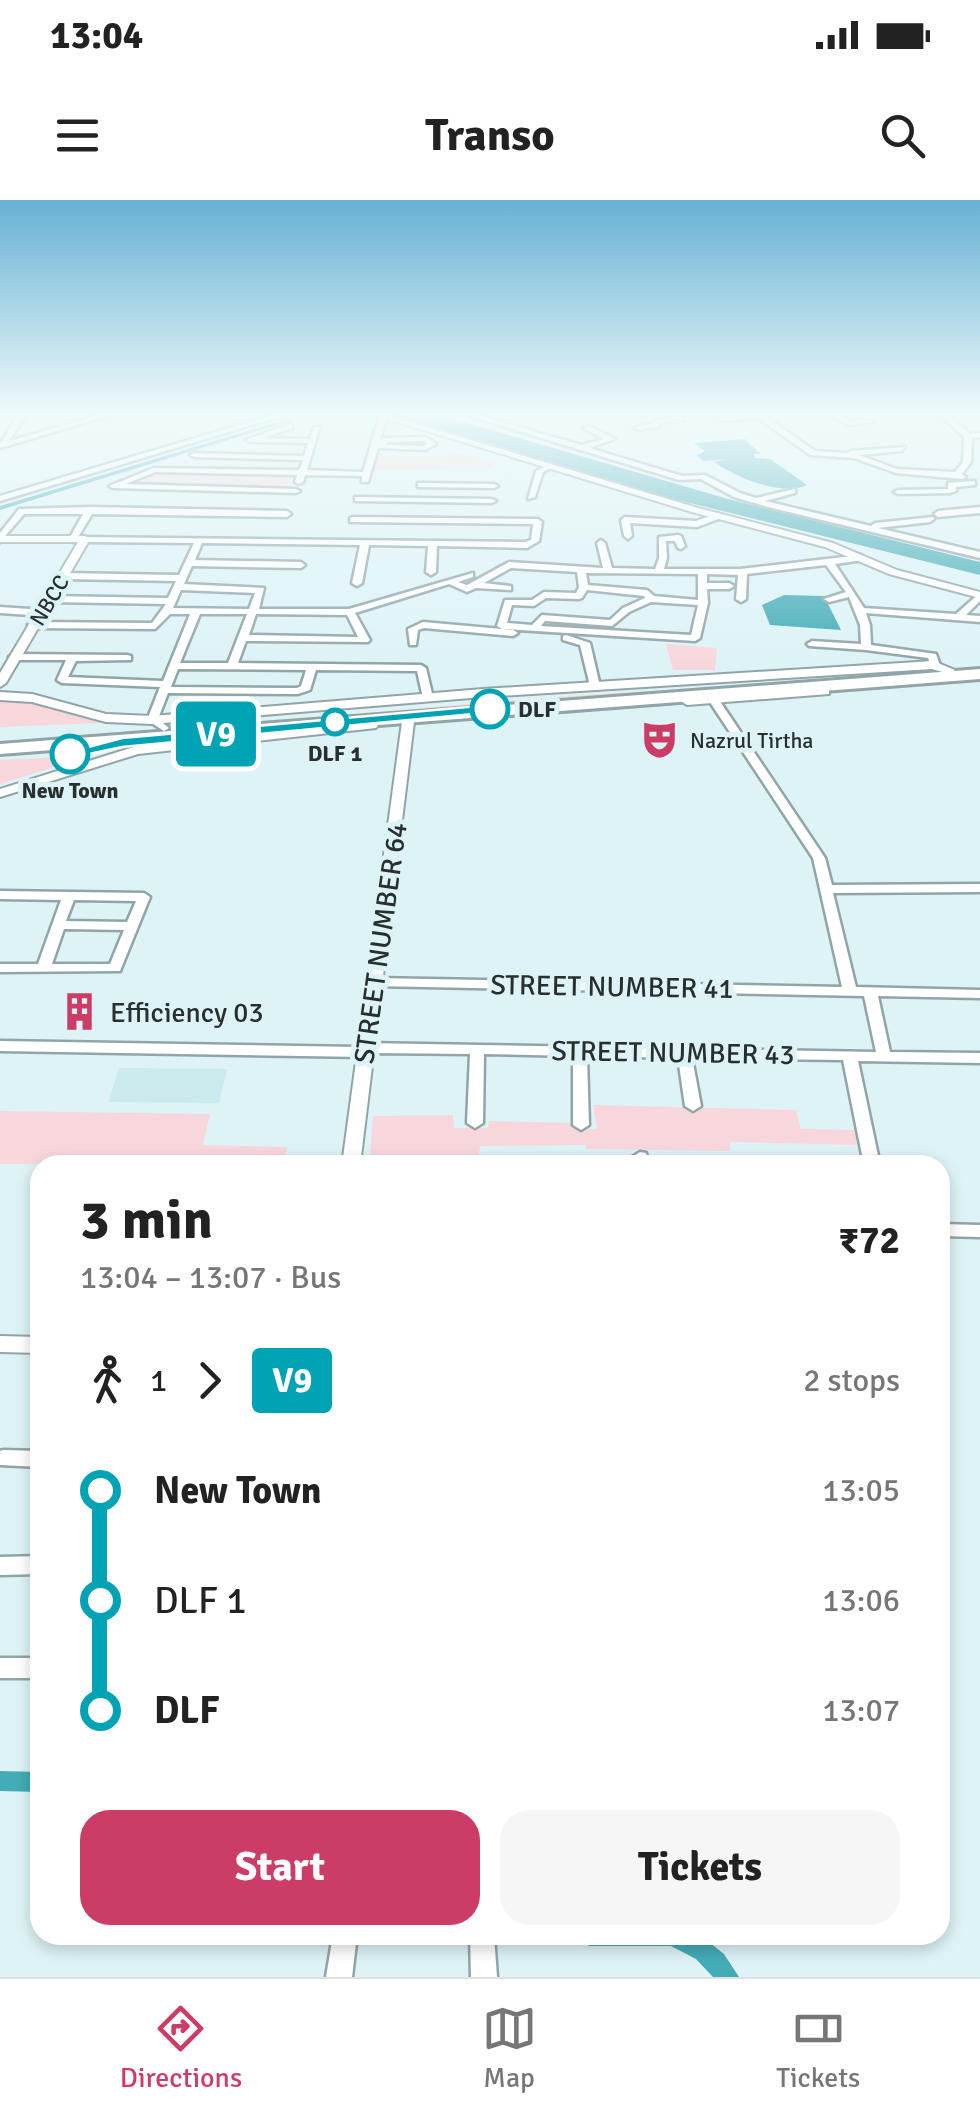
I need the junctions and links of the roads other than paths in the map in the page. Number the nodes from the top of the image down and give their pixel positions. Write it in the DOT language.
graph roads {
  1 [pos="166,498"];
  2 [pos="293,498"];
  3 [pos="492,498"];
  4 [pos="657,498"];
  5 [pos="753,498"];
  6 [pos="767,498"];
  7 [pos="358,499"];
  8 [pos="419,500"];
  9 [pos="758,500"];
  10 [pos="492,501"];
  11 [pos="90,510"];
  12 [pos="980,510"];
  13 [pos="160,512"];
  14 [pos="220,513"];
  15 [pos="287,514"];
  16 [pos="718,516"];
  17 [pos="353,520"];
  18 [pos="492,522"];
  19 [pos="214,525"];
  20 [pos="867,528"];
  21 [pos="628,536"];
  22 [pos="146,540"];
  23 [pos="0,541"];
  24 [pos="198,541"];
  25 [pos="78,542"];
  26 [pos="277,542"];
  27 [pos="346,543"];
  28 [pos="600,543"];
  29 [pos="366,544"];
  30 [pos="432,544"];
  31 [pos="681,546"];
  32 [pos="980,555"];
  33 [pos="861,558"];
  34 [pos="189,563"];
  35 [pos="830,564"];
  36 [pos="301,565"];
  37 [pos="761,570"];
  38 [pos="582,571"];
  39 [pos="608,571"];
  40 [pos="431,572"];
  41 [pos="658,572"];
  42 [pos="702,572"];
  43 [pos="744,572"];
  44 [pos="63,576"];
  45 [pos="472,580"];
  46 [pos="180,582"];
  47 [pos="358,583"];
  48 [pos="703,586"];
  49 [pos="729,586"];
  50 [pos="768,586"];
  51 [pos="584,587"];
  52 [pos="508,588"];
  53 [pos="851,593"];
  54 [pos="980,595"];
  55 [pos="50,599"];
  56 [pos="650,599"];
  57 [pos="741,599"];
  58 [pos="829,599"];
  59 [pos="703,603"];
  60 [pos="170,606"];
  61 [pos="0,610"];
  62 [pos="858,610"];
  63 [pos="196,611"];
  64 [pos="30,612"];
  65 [pos="251,612"];
  66 [pos="350,612"];
  67 [pos="441,613"];
  68 [pos="935,614"];
  69 [pos="960,616"];
  70 [pos="980,618"];
  71 [pos="946,621"];
  72 [pos="34,625"];
  73 [pos="462,626"];
  74 [pos="534,629"];
  75 [pos="241,638"];
  76 [pos="413,643"];
  77 [pos="812,644"];
  78 [pos="866,647"];
  79 [pos="14,657"];
  80 [pos="72,658"];
  81 [pos="127,658"];
  82 [pos="0,661"];
  83 [pos="174,666"];
  84 [pos="232,666"];
  85 [pos="312,668"];
  86 [pos="942,668"];
  87 [pos="980,673"];
  88 [pos="0,683"];
  89 [pos="596,686"];
  90 [pos="166,687"];
  91 [pos="0,696"];
  92 [pos="711,697"];
  93 [pos="428,698"];
  94 [pos="408,722"];
  95 [pos="158,724"];
  96 [pos="0,737"];
  97 [pos="0,749"];
  98 [pos="0,792"];
  99 [pos="980,888"];
  100 [pos="825,889"];
  101 [pos="69,895"];
  102 [pos="0,896"];
  103 [pos="57,926"];
  104 [pos="132,926"];
  105 [pos="0,968"];
  106 [pos="43,969"];
  107 [pos="375,982"];
  108 [pos="849,989"];
  109 [pos="870,992"];
  110 [pos="980,994"];
  111 [pos="0,1046"];
  112 [pos="477,1049"];
  113 [pos="580,1051"];
  114 [pos="684,1052"];
  115 [pos="364,1054"];
  116 [pos="849,1054"];
  117 [pos="0,1055"];
  118 [pos="884,1056"];
  119 [pos="980,1058"];
  120 [pos="693,1106"];
  121 [pos="475,1123"];
  122 [pos="582,1125"];
  123 [pos="352,1155"];
  124 [pos="870,1155"];
  125 [pos="950,1230"];
  126 [pos="980,1231"];
  127 [pos="0,1344"];
  128 [pos="30,1345"];
  129 [pos="2,1458"];
  130 [pos="30,1459"];
  131 [pos="0,1566"];
  132 [pos="30,1566"];
  133 [pos="0,1668"];
  134 [pos="30,1668"];
  135 [pos="344,1945"];
  136 [pos="482,1945"];
  137 [pos="340,1977"];
  138 [pos="484,1977"];
  1 -- 13 [label="street"];
  2 -- 15 [label="street"];
  3 -- 10 [label="street"];
  4 -- 16 [label="street"];
  5 -- 9 [label="street"];
  6 -- 9 [label="street"];
  7 -- 8 [label="street"];
  7 -- 17 [label="street"];
  8 -- 10 [label="street"];
  9 -- 20 [label="street"];
  10 -- 18 [label="street"];
  11 -- 13 [label="street"];
  11 -- 23 [label="street"];
  11 -- 25 [label="street"];
  12 -- 20 [label="street"];
  13 -- 14 [label="street"];
  13 -- 22 [label="street"];
  14 -- 15 [label="street"];
  14 -- 19 [label="street"];
  15 -- 26 [label="street"];
  16 -- 21 [label="street"];
  16 -- 33 [label="street"];
  17 -- 18 [label="street"];
  17 -- 27 [label="street"];
  18 -- 30 [label="street"];
  20 -- 32 [label="street"];
  22 -- 24 [label="street"];
  22 -- 25 [label="street"];
  23 -- 25 [label="street"];
  24 -- 26 [label="street"];
  24 -- 34 [label="street"];
  25 -- 44 [label="street, NBCC"];
  25 -- 64 [label="street"];
  26 -- 27 [label="street"];
  27 -- 29 [label="street"];
  28 -- 39 [label="street"];
  29 -- 30 [label="street"];
  29 -- 47 [label="street"];
  30 -- 40 [label="street"];
  31 -- 41 [label="street"];
  33 -- 35 [label="street"];
  33 -- 54 [label="street"];
  34 -- 36 [label="street"];
  34 -- 46 [label="street"];
  35 -- 37 [label="street"];
  35 -- 53 [label="street"];
  37 -- 43 [label="street"];
  37 -- 50 [label="street"];
  38 -- 39 [label="street"];
  38 -- 45 [label="street"];
  38 -- 51 [label="street"];
  39 -- 41 [label="street"];
  41 -- 42 [label="street"];
  42 -- 43 [label="street"];
  42 -- 48 [label="street"];
  43 -- 57 [label="street"];
  44 -- 46 [label="street"];
  44 -- 55 [label="street, NBCC"];
  45 -- 52 [label="street"];
  45 -- 66 [label="street"];
  46 -- 60 [label="street"];
  46 -- 65 [label="street"];
  48 -- 49 [label="street"];
  48 -- 59 [label="street"];
  51 -- 56 [label="street"];
  51 -- 74 [label="street"];
  53 -- 58 [label="street"];
  53 -- 62 [label="street"];
  54 -- 69 [label="street"];
  55 -- 60 [label="street"];
  55 -- 72 [label="street, NBCC"];
  56 -- 59 [label="street"];
  56 -- 74 [label="street"];
  59 -- 74 [label="street"];
  60 -- 63 [label="street"];
  60 -- 72 [label="street"];
  61 -- 64 [label="street"];
  62 -- 68 [label="street"];
  62 -- 78 [label="street"];
  63 -- 65 [label="street"];
  63 -- 83 [label="street"];
  64 -- 82 [label="street"];
  65 -- 66 [label="street"];
  65 -- 75 [label="street"];
  66 -- 75 [label="street"];
  67 -- 73 [label="street"];
  68 -- 69 [label="street"];
  68 -- 71 [label="street"];
  69 -- 70 [label="street"];
  72 -- 79 [label="street, NBCC"];
  73 -- 76 [label="street"];
  73 -- 89 [label="street"];
  75 -- 84 [label="street"];
  77 -- 78 [label="street"];
  78 -- 86 [label="street"];
  79 -- 80 [label="street"];
  79 -- 88 [label="street, NBCC"];
  80 -- 81 [label="street"];
  80 -- 90 [label="street"];
  83 -- 84 [label="street"];
  83 -- 90 [label="street"];
  84 -- 85 [label="street"];
  85 -- 90 [label="street"];
  85 -- 93 [label="street"];
  86 -- 87 [label="main road"];
  86 -- 89 [label="street"];
  86 -- 95 [label="main road"];
  87 -- 92 [label="main road"];
  89 -- 93 [label="street"];
  90 -- 95 [label="street"];
  91 -- 95 [label="street"];
  92 -- 94 [label="street"];
  92 -- 97 [label="main road"];
  92 -- 100 [label="street"];
  93 -- 95 [label="street"];
  94 -- 98 [label="street"];
  94 -- 107 [label="street, STREET NUMBER 64"];
  95 -- 96 [label="main road"];
  99 -- 100 [label="street"];
  100 -- 108 [label="street"];
  101 -- 102 [label="street"];
  101 -- 103 [label="street"];
  101 -- 104 [label="street"];
  103 -- 104 [label="street"];
  103 -- 106 [label="street"];
  104 -- 106 [label="street"];
  105 -- 106 [label="street"];
  107 -- 108 [label="street, STREET NUMBER 41"];
  107 -- 115 [label="street, STREET NUMBER 64"];
  108 -- 109 [label="street, STREET NUMBER 41"];
  109 -- 110 [label="street, STREET NUMBER 41"];
  109 -- 118 [label="street"];
  111 -- 115 [label="street"];
  112 -- 113 [label="street, STREET NUMBER 43"];
  112 -- 115 [label="street, STREET NUMBER 43"];
  112 -- 121 [label="street"];
  113 -- 114 [label="street, STREET NUMBER 43"];
  113 -- 122 [label="street"];
  114 -- 116 [label="street, STREET NUMBER 43"];
  114 -- 120 [label="street"];
  115 -- 117 [label="street"];
  115 -- 123 [label="street, STREET NUMBER 64"];
  116 -- 118 [label="street, STREET NUMBER 43"];
  116 -- 124 [label="street"];
  118 -- 119 [label="street, STREET NUMBER 43"];
  125 -- 126 [label="street"];
  127 -- 128 [label="street"];
  129 -- 130 [label="street"];
  131 -- 132 [label="street"];
  133 -- 134 [label="street"];
  135 -- 137 [label="street"];
  136 -- 138 [label="street"];
}
